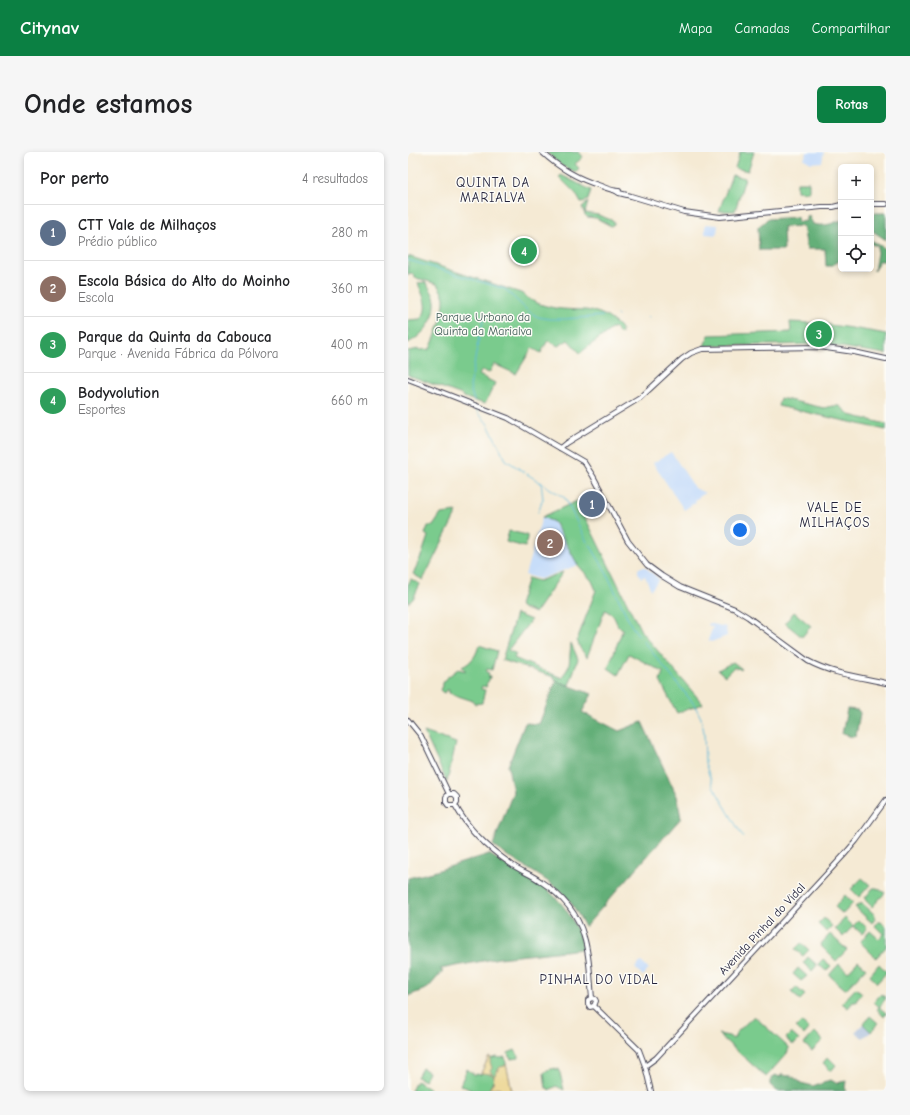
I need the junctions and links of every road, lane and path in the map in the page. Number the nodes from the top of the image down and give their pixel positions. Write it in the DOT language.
graph roads {
  1 [pos="542,152"];
  2 [pos="874,204"];
  3 [pos="886,204"];
  4 [pos="838,206"];
  5 [pos="886,359"];
  6 [pos="408,379"];
  7 [pos="560,448"];
  8 [pos="886,683"];
  9 [pos="408,720"];
  10 [pos="449,794"];
  11 [pos="886,800"];
  12 [pos="455,805"];
  13 [pos="592,998"];
  14 [pos="594,1006"];
  15 [pos="645,1066"];
  16 [pos="651,1091"];
  1 -- 4 [label="street"];
  2 -- 3 [label="street"];
  5 -- 7 [label="street"];
  6 -- 7 [label="street"];
  7 -- 8 [label="street"];
  9 -- 10 [label="street"];
  10 -- 12 [label="street"];
  10 -- 12 [label="street"];
  11 -- 15 [label="street, Avenida Pinhal do Vidal"];
  12 -- 13 [label="street"];
  13 -- 14 [label="street"];
  13 -- 14 [label="street"];
  14 -- 15 [label="street"];
  15 -- 16 [label="street"];
}
